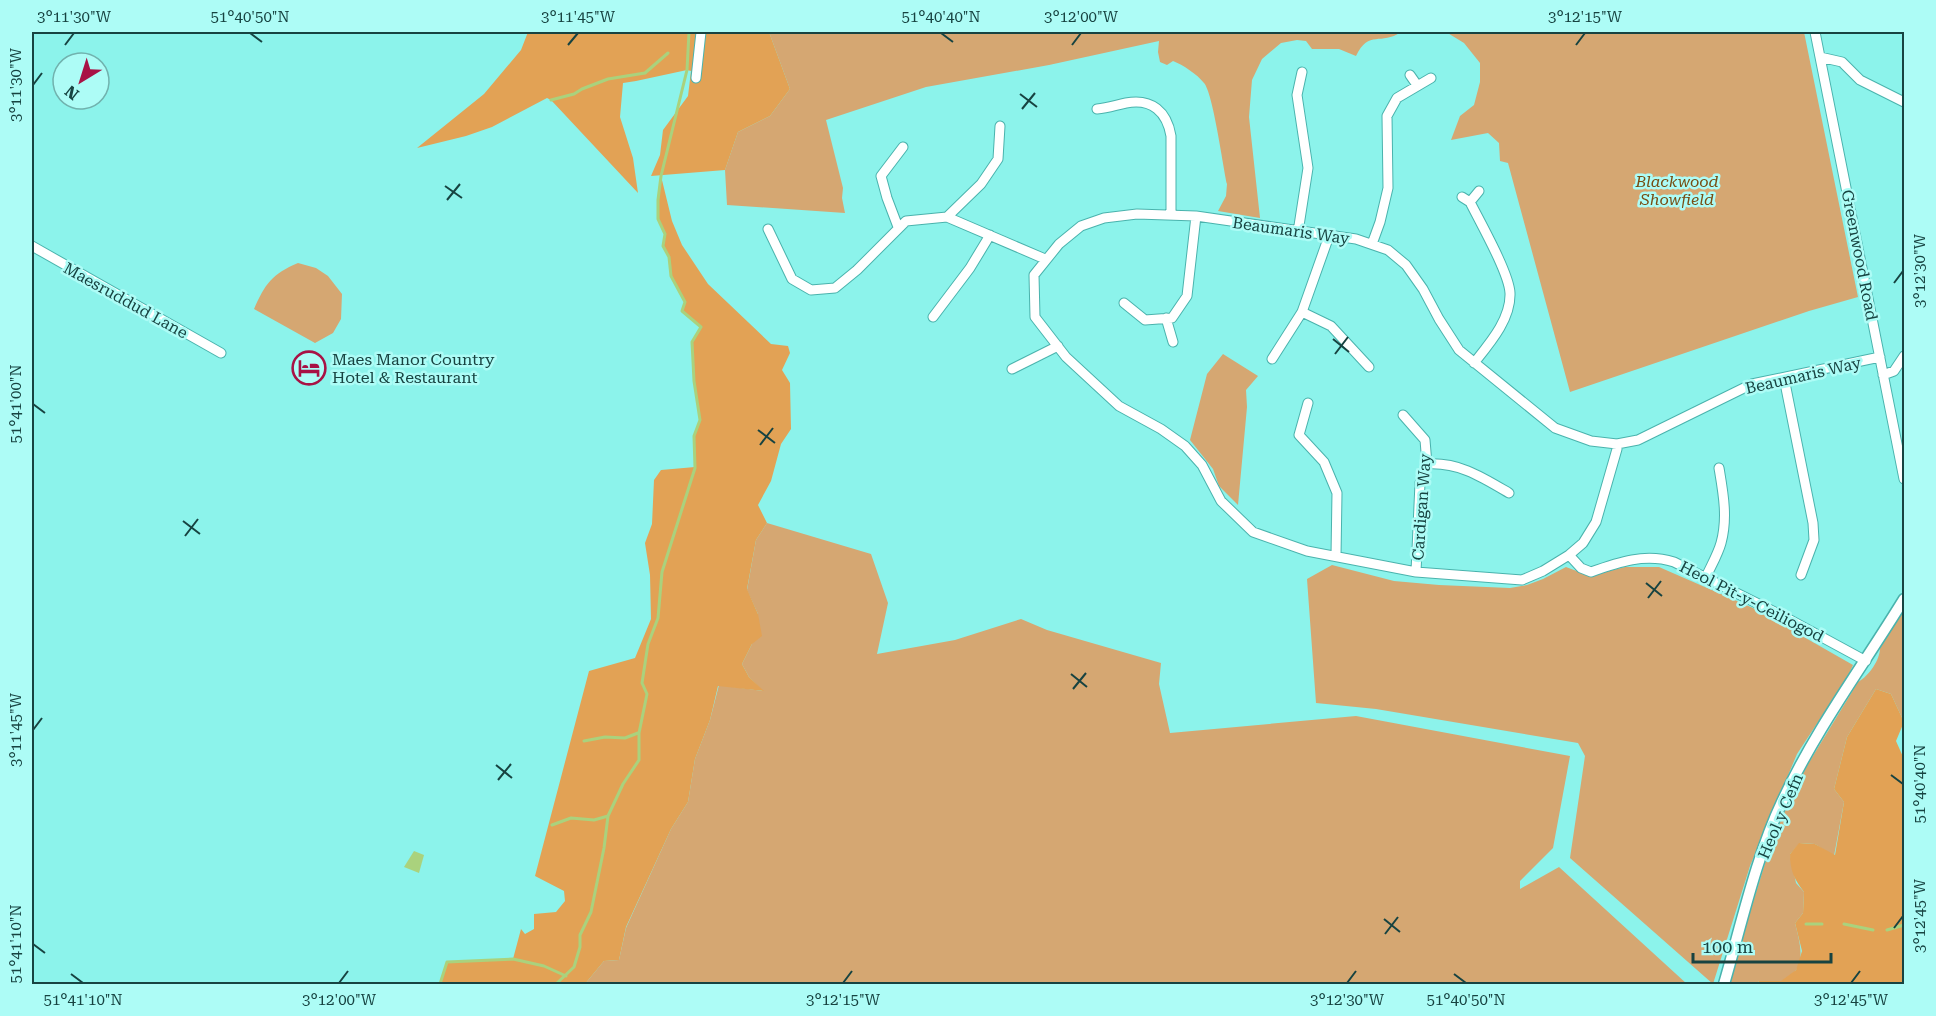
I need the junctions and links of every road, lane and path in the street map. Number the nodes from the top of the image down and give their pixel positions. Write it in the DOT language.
graph roads {
  1 [pos="701,32"];
  2 [pos="1815,32"];
  3 [pos="1820,57"];
  4 [pos="1302,72"];
  5 [pos="1410,75"];
  6 [pos="696,78"];
  7 [pos="1431,78"];
  8 [pos="1417,85"];
  9 [pos="1905,102"];
  10 [pos="1097,109"];
  11 [pos="1000,126"];
  12 [pos="903,147"];
  13 [pos="1479,191"];
  14 [pos="1171,214"];
  15 [pos="1196,216"];
  16 [pos="947,217"];
  17 [pos="898,227"];
  18 [pos="768,230"];
  19 [pos="1298,232"];
  20 [pos="990,235"];
  21 [pos="1329,236"];
  22 [pos="1372,244"];
  23 [pos="32,246"];
  24 [pos="1045,260"];
  25 [pos="1124,303"];
  26 [pos="1302,312"];
  27 [pos="933,316"];
  28 [pos="1166,318"];
  29 [pos="1173,342"];
  30 [pos="1058,346"];
  31 [pos="221,353"];
  32 [pos="1905,356"];
  33 [pos="1880,357"];
  34 [pos="1272,359"];
  35 [pos="1474,363"];
  36 [pos="1369,367"];
  37 [pos="1012,369"];
  38 [pos="1883,375"];
  39 [pos="1784,378"];
  40 [pos="1308,403"];
  41 [pos="1402,415"];
  42 [pos="1617,444"];
  43 [pos="1427,464"];
  44 [pos="1719,468"];
  45 [pos="1905,479"];
  46 [pos="1498,486"];
  47 [pos="1509,493"];
  48 [pos="1492,496"];
  49 [pos="1569,555"];
  50 [pos="1336,556"];
  51 [pos="1800,570"];
  52 [pos="1416,572"];
  53 [pos="1706,577"];
  54 [pos="1905,599"];
  55 [pos="1866,661"];
  56 [pos="1724,984"];
  1 -- 6 [label="street"];
  2 -- 3 [label="street, Greenwood Road"];
  3 -- 9 [label="street"];
  3 -- 33 [label="street, Greenwood Road"];
  4 -- 19 [label="street"];
  5 -- 8 [label="street"];
  7 -- 8 [label="street"];
  8 -- 22 [label="street"];
  10 -- 14 [label="street"];
  11 -- 16 [label="street"];
  12 -- 17 [label="street"];
  13 -- 35 [label="street"];
  14 -- 15 [label="street, Beaumaris Way"];
  14 -- 24 [label="street, Beaumaris Way"];
  15 -- 19 [label="street, Beaumaris Way"];
  15 -- 28 [label="street"];
  16 -- 17 [label="street"];
  16 -- 20 [label="street"];
  17 -- 18 [label="street"];
  19 -- 21 [label="street, Beaumaris Way"];
  20 -- 24 [label="street"];
  20 -- 27 [label="street"];
  21 -- 22 [label="street, Beaumaris Way"];
  21 -- 26 [label="street"];
  22 -- 35 [label="street, Beaumaris Way"];
  23 -- 31 [label="street, Maesruddud Lane"];
  24 -- 30 [label="street, Beaumaris Way"];
  25 -- 28 [label="street"];
  26 -- 34 [label="street"];
  26 -- 36 [label="street"];
  28 -- 29 [label="street"];
  30 -- 37 [label="street"];
  30 -- 50 [label="street, Beaumaris Way"];
  32 -- 38 [label="street"];
  33 -- 38 [label="street, Greenwood Road"];
  33 -- 39 [label="street, Beaumaris Way"];
  35 -- 42 [label="street, Beaumaris Way"];
  38 -- 45 [label="street, Greenwood Road"];
  39 -- 42 [label="street, Beaumaris Way"];
  39 -- 51 [label="street"];
  40 -- 50 [label="street"];
  41 -- 43 [label="street, Cardigan Way"];
  42 -- 49 [label="street"];
  43 -- 46 [label="street"];
  43 -- 52 [label="street, Cardigan Way"];
  44 -- 53 [label="street"];
  46 -- 47 [label="street"];
  46 -- 48 [label="street"];
  49 -- 52 [label="street"];
  49 -- 53 [label="street, Heol Pit-y-Ceiliogod"];
  50 -- 52 [label="street"];
  53 -- 55 [label="street, Heol Pit-y-Ceiliogod"];
  54 -- 55 [label="street, Heol y Cefn"];
  55 -- 56 [label="street, Heol y Cefn"];
}
